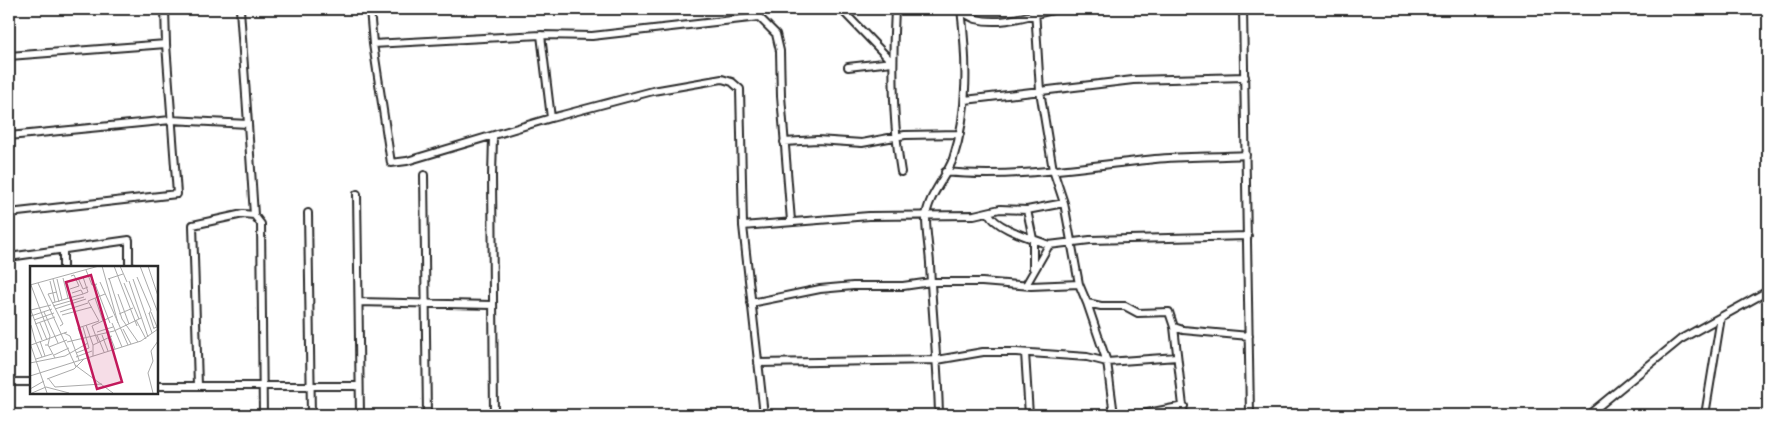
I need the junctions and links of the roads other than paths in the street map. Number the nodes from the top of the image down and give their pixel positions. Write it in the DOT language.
graph roads {
  1 [pos="165,9"];
  2 [pos="240,9"];
  3 [pos="370,9"];
  4 [pos="764,9"];
  5 [pos="841,9"];
  6 [pos="895,9"];
  7 [pos="960,9"];
  8 [pos="1057,9"];
  9 [pos="1243,9"];
  10 [pos="1035,12"];
  11 [pos="756,13"];
  12 [pos="541,35"];
  13 [pos="166,44"];
  14 [pos="373,44"];
  15 [pos="9,56"];
  16 [pos="892,62"];
  17 [pos="848,67"];
  18 [pos="1245,77"];
  19 [pos="1040,91"];
  20 [pos="965,100"];
  21 [pos="550,118"];
  22 [pos="171,120"];
  23 [pos="248,124"];
  24 [pos="960,134"];
  25 [pos="9,136"];
  26 [pos="493,137"];
  27 [pos="895,137"];
  28 [pos="784,142"];
  29 [pos="1246,155"];
  30 [pos="1053,170"];
  31 [pos="901,172"];
  32 [pos="945,172"];
  33 [pos="424,174"];
  34 [pos="357,194"];
  35 [pos="1064,203"];
  36 [pos="1028,210"];
  37 [pos="9,213"];
  38 [pos="308,213"];
  39 [pos="988,213"];
  40 [pos="254,215"];
  41 [pos="926,216"];
  42 [pos="791,221"];
  43 [pos="743,226"];
  44 [pos="1248,236"];
  45 [pos="1033,239"];
  46 [pos="1072,243"];
  47 [pos="1049,246"];
  48 [pos="63,251"];
  49 [pos="9,257"];
  50 [pos="63,266"];
  51 [pos="129,266"];
  52 [pos="1034,271"];
  53 [pos="930,282"];
  54 [pos="1079,284"];
  55 [pos="1026,285"];
  56 [pos="1768,291"];
  57 [pos="359,302"];
  58 [pos="425,302"];
  59 [pos="751,303"];
  60 [pos="1086,303"];
  61 [pos="492,306"];
  62 [pos="1721,317"];
  63 [pos="1174,327"];
  64 [pos="1249,336"];
  65 [pos="1025,353"];
  66 [pos="1177,358"];
  67 [pos="937,360"];
  68 [pos="1107,362"];
  69 [pos="758,363"];
  70 [pos="9,382"];
  71 [pos="30,382"];
  72 [pos="198,385"];
  73 [pos="158,386"];
  74 [pos="263,386"];
  75 [pos="310,386"];
  76 [pos="359,386"];
  77 [pos="1184,406"];
  78 [pos="263,415"];
  79 [pos="311,415"];
  80 [pos="360,415"];
  81 [pos="427,415"];
  82 [pos="494,415"];
  83 [pos="764,415"];
  84 [pos="939,415"];
  85 [pos="1029,415"];
  86 [pos="1114,415"];
  87 [pos="1137,415"];
  88 [pos="1184,415"];
  89 [pos="1250,415"];
  90 [pos="1588,415"];
  91 [pos="1704,415"];
  1 -- 13 [label="street"];
  2 -- 23 [label="street"];
  3 -- 14 [label="street"];
  4 -- 11 [label="street"];
  5 -- 16 [label="street"];
  6 -- 16 [label="street"];
  7 -- 10 [label="street"];
  7 -- 20 [label="street"];
  8 -- 10 [label="street"];
  9 -- 18 [label="street"];
  10 -- 19 [label="street"];
  11 -- 12 [label="street"];
  11 -- 28 [label="street"];
  12 -- 14 [label="street"];
  12 -- 21 [label="street"];
  13 -- 15 [label="street"];
  13 -- 22 [label="street"];
  14 -- 26 [label="street"];
  16 -- 17 [label="street"];
  16 -- 27 [label="street"];
  18 -- 19 [label="street"];
  18 -- 29 [label="street"];
  19 -- 20 [label="street"];
  19 -- 30 [label="street"];
  20 -- 24 [label="street"];
  21 -- 26 [label="street"];
  21 -- 43 [label="street"];
  22 -- 23 [label="street"];
  22 -- 25 [label="street"];
  22 -- 37 [label="street"];
  23 -- 40 [label="street"];
  24 -- 27 [label="street"];
  24 -- 32 [label="street"];
  26 -- 61 [label="street"];
  27 -- 28 [label="street"];
  27 -- 31 [label="street"];
  28 -- 42 [label="street"];
  29 -- 30 [label="street"];
  29 -- 44 [label="street"];
  30 -- 32 [label="street"];
  30 -- 35 [label="street"];
  32 -- 41 [label="street"];
  33 -- 58 [label="street"];
  34 -- 57 [label="street"];
  35 -- 36 [label="street"];
  35 -- 46 [label="street"];
  36 -- 39 [label="street"];
  36 -- 45 [label="street"];
  38 -- 75 [label="street"];
  39 -- 41 [label="street"];
  39 -- 45 [label="street"];
  40 -- 72 [label="street"];
  40 -- 74 [label="street"];
  41 -- 42 [label="street"];
  41 -- 53 [label="street"];
  42 -- 43 [label="street"];
  43 -- 59 [label="street"];
  44 -- 46 [label="street"];
  44 -- 64 [label="street"];
  45 -- 47 [label="street"];
  45 -- 52 [label="street"];
  46 -- 47 [label="street"];
  46 -- 54 [label="street"];
  47 -- 52 [label="street"];
  48 -- 49 [label="street"];
  48 -- 50 [label="street"];
  48 -- 51 [label="street"];
  52 -- 55 [label="street"];
  53 -- 55 [label="street"];
  53 -- 59 [label="street"];
  53 -- 67 [label="street"];
  54 -- 55 [label="street"];
  54 -- 60 [label="street"];
  56 -- 62 [label="street"];
  57 -- 58 [label="street"];
  57 -- 76 [label="street"];
  58 -- 61 [label="street"];
  58 -- 81 [label="street"];
  59 -- 69 [label="street"];
  60 -- 63 [label="street"];
  60 -- 68 [label="street"];
  61 -- 82 [label="street"];
  62 -- 90 [label="street"];
  62 -- 91 [label="street"];
  63 -- 64 [label="street"];
  63 -- 66 [label="street"];
  64 -- 89 [label="street"];
  65 -- 67 [label="street"];
  65 -- 68 [label="street"];
  65 -- 85 [label="street"];
  66 -- 68 [label="street"];
  66 -- 77 [label="street"];
  67 -- 69 [label="street"];
  67 -- 84 [label="street"];
  68 -- 86 [label="street"];
  69 -- 83 [label="street"];
  70 -- 71 [label="street"];
  72 -- 73 [label="street"];
  72 -- 74 [label="street"];
  74 -- 75 [label="street"];
  74 -- 78 [label="street"];
  75 -- 76 [label="street"];
  75 -- 79 [label="street"];
  76 -- 80 [label="street"];
  77 -- 87 [label="street"];
  77 -- 88 [label="street"];
}
